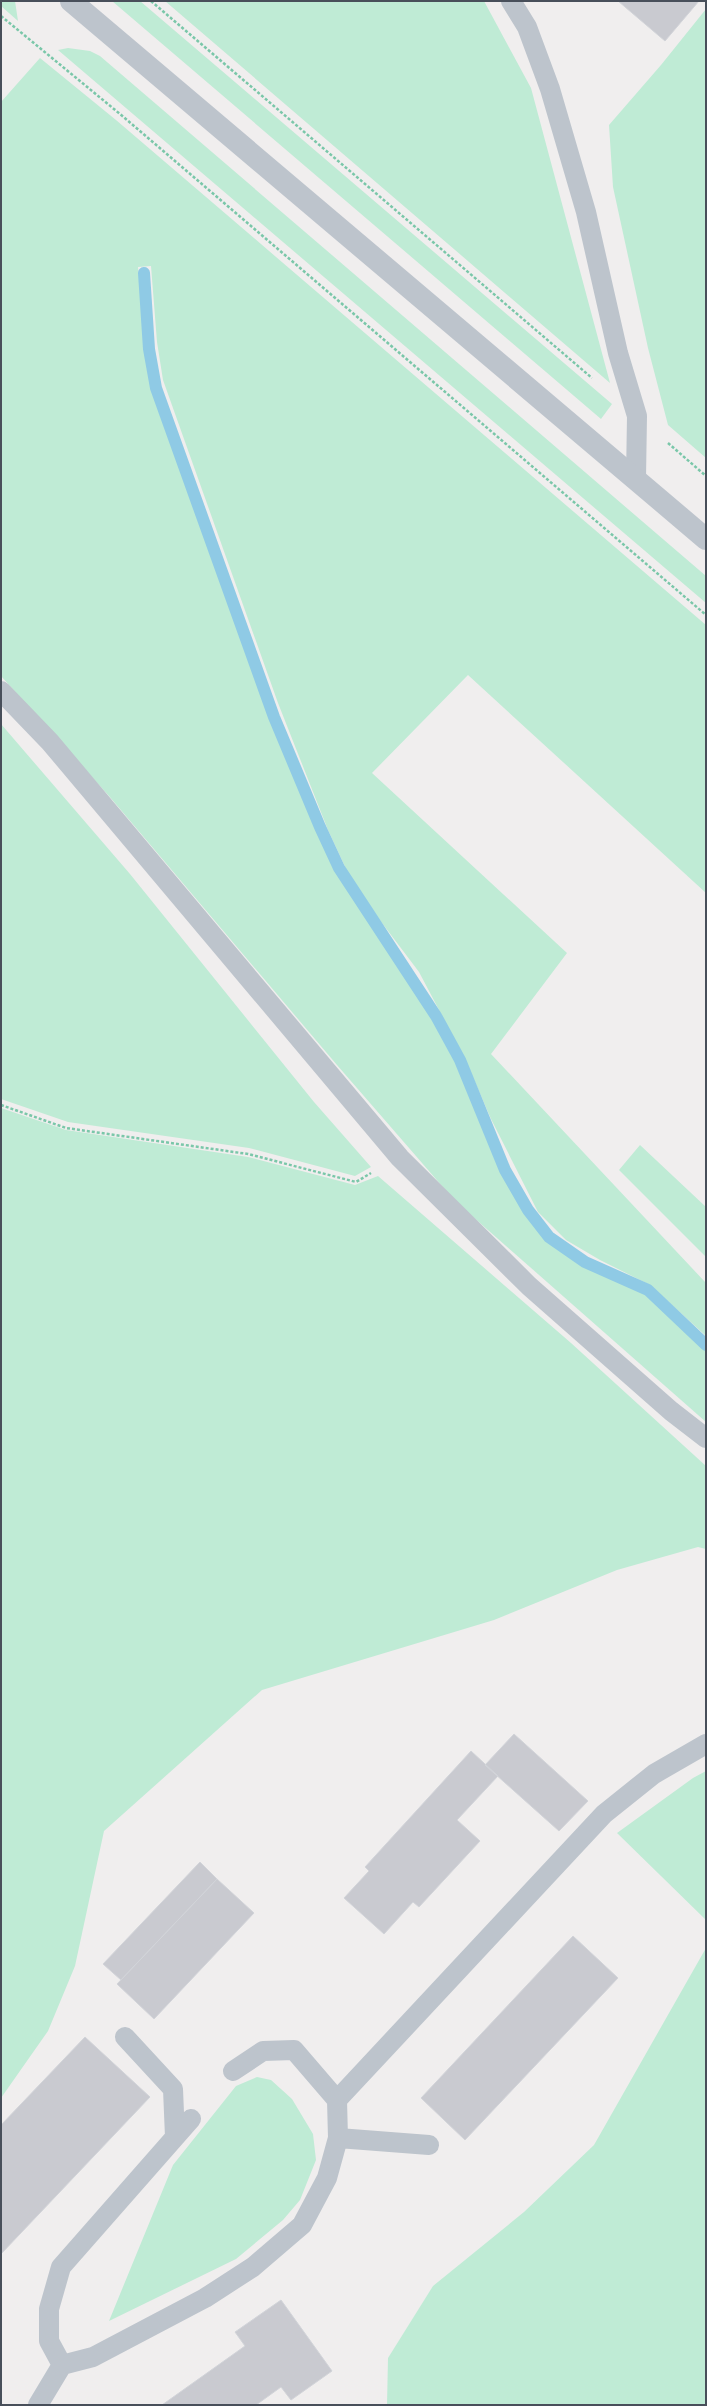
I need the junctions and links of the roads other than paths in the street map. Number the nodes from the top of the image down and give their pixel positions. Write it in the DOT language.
graph roads {
  1 [pos="71,1"];
  2 [pos="511,1"];
  3 [pos="636,478"];
  4 [pos="706,539"];
  5 [pos="1,691"];
  6 [pos="706,1438"];
  7 [pos="706,1744"];
  8 [pos="125,2037"];
  9 [pos="233,2071"];
  10 [pos="337,2100"];
  11 [pos="191,2119"];
  12 [pos="175,2137"];
  13 [pos="338,2138"];
  14 [pos="429,2145"];
  15 [pos="62,2365"];
  16 [pos="38,2405"];
  1 -- 3 [label="street"];
  2 -- 3 [label="lane"];
  3 -- 4 [label="street"];
  5 -- 6 [label="lane"];
  7 -- 10 [label="lane"];
  8 -- 12 [label="lane"];
  9 -- 10 [label="lane"];
  10 -- 13 [label="lane"];
  11 -- 12 [label="lane"];
  12 -- 15 [label="lane"];
  13 -- 14 [label="lane"];
  13 -- 15 [label="lane"];
  15 -- 16 [label="lane"];
}
